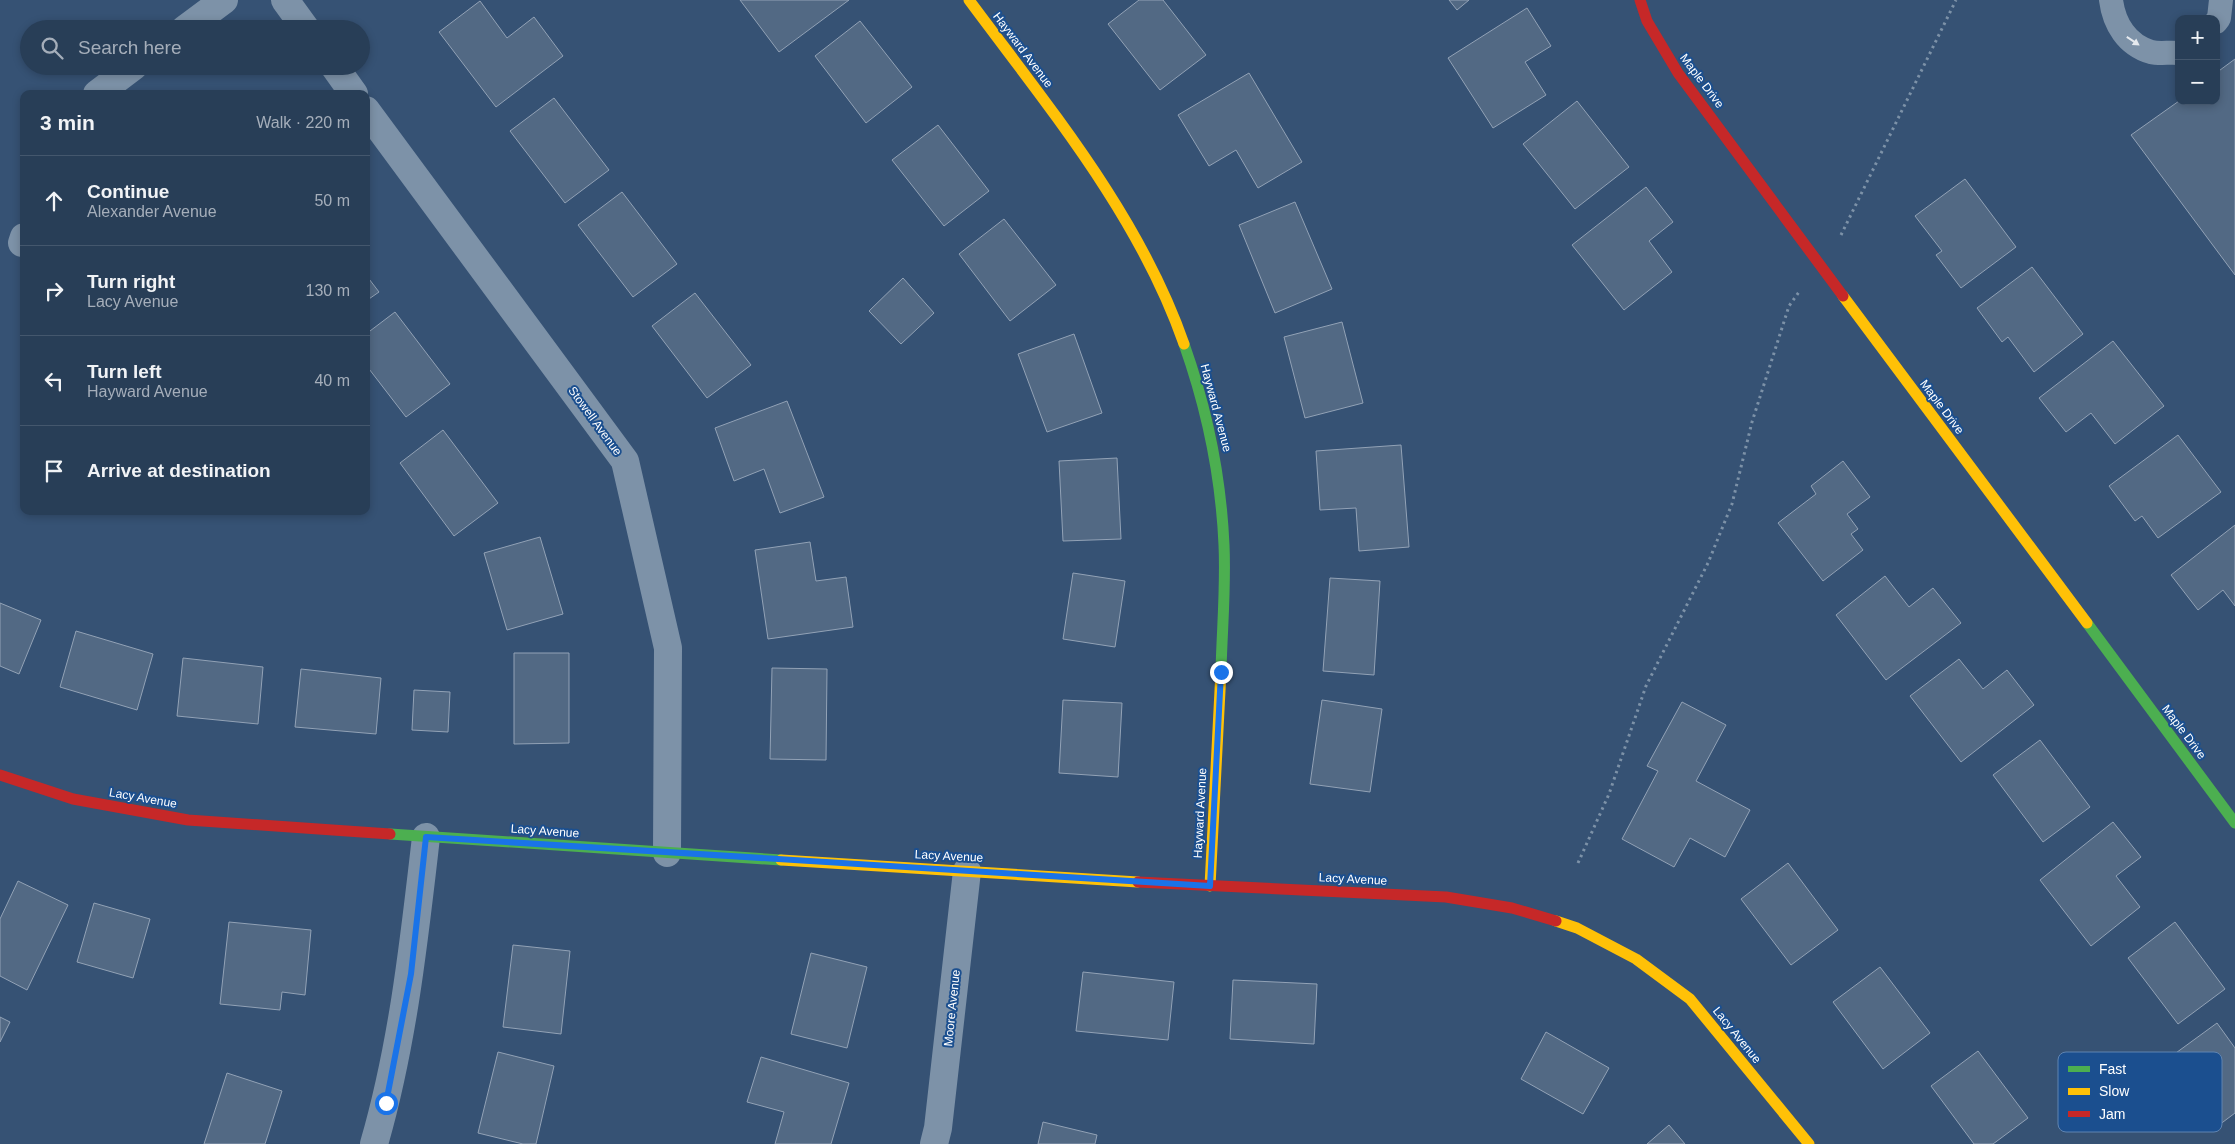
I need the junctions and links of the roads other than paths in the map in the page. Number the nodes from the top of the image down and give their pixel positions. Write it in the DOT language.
graph roads {
  1 [pos="224,0"];
  2 [pos="285,0"];
  3 [pos="969,0"];
  4 [pos="1640,0"];
  5 [pos="2111,0"];
  6 [pos="197,20"];
  7 [pos="299,20"];
  8 [pos="2175,53"];
  9 [pos="122,75"];
  10 [pos="340,75"];
  11 [pos="102,90"];
  12 [pos="351,90"];
  13 [pos="370,115"];
  14 [pos="0,775"];
  15 [pos="2235,823"];
  16 [pos="426,837"];
  17 [pos="667,853"];
  18 [pos="968,871"];
  19 [pos="1210,886"];
  20 [pos="374,1144"];
  21 [pos="934,1144"];
  22 [pos="1809,1144"];
  1 -- 6 [label="street"];
  2 -- 7 [label="street"];
  3 -- 19 [label="street, Hayward Avenue"];
  4 -- 15 [label="street, Maple Drive"];
  5 -- 8 [label="lane, one-way"];
  9 -- 11 [label="street"];
  10 -- 12 [label="street"];
  13 -- 17 [label="street, Stowell Avenue"];
  14 -- 16 [label="street, Lacy Avenue"];
  16 -- 17 [label="street, Lacy Avenue"];
  16 -- 20 [label="street"];
  17 -- 18 [label="street, Lacy Avenue"];
  18 -- 19 [label="street, Lacy Avenue"];
  18 -- 21 [label="street, Moore Avenue"];
  19 -- 22 [label="street, Lacy Avenue"];
}
